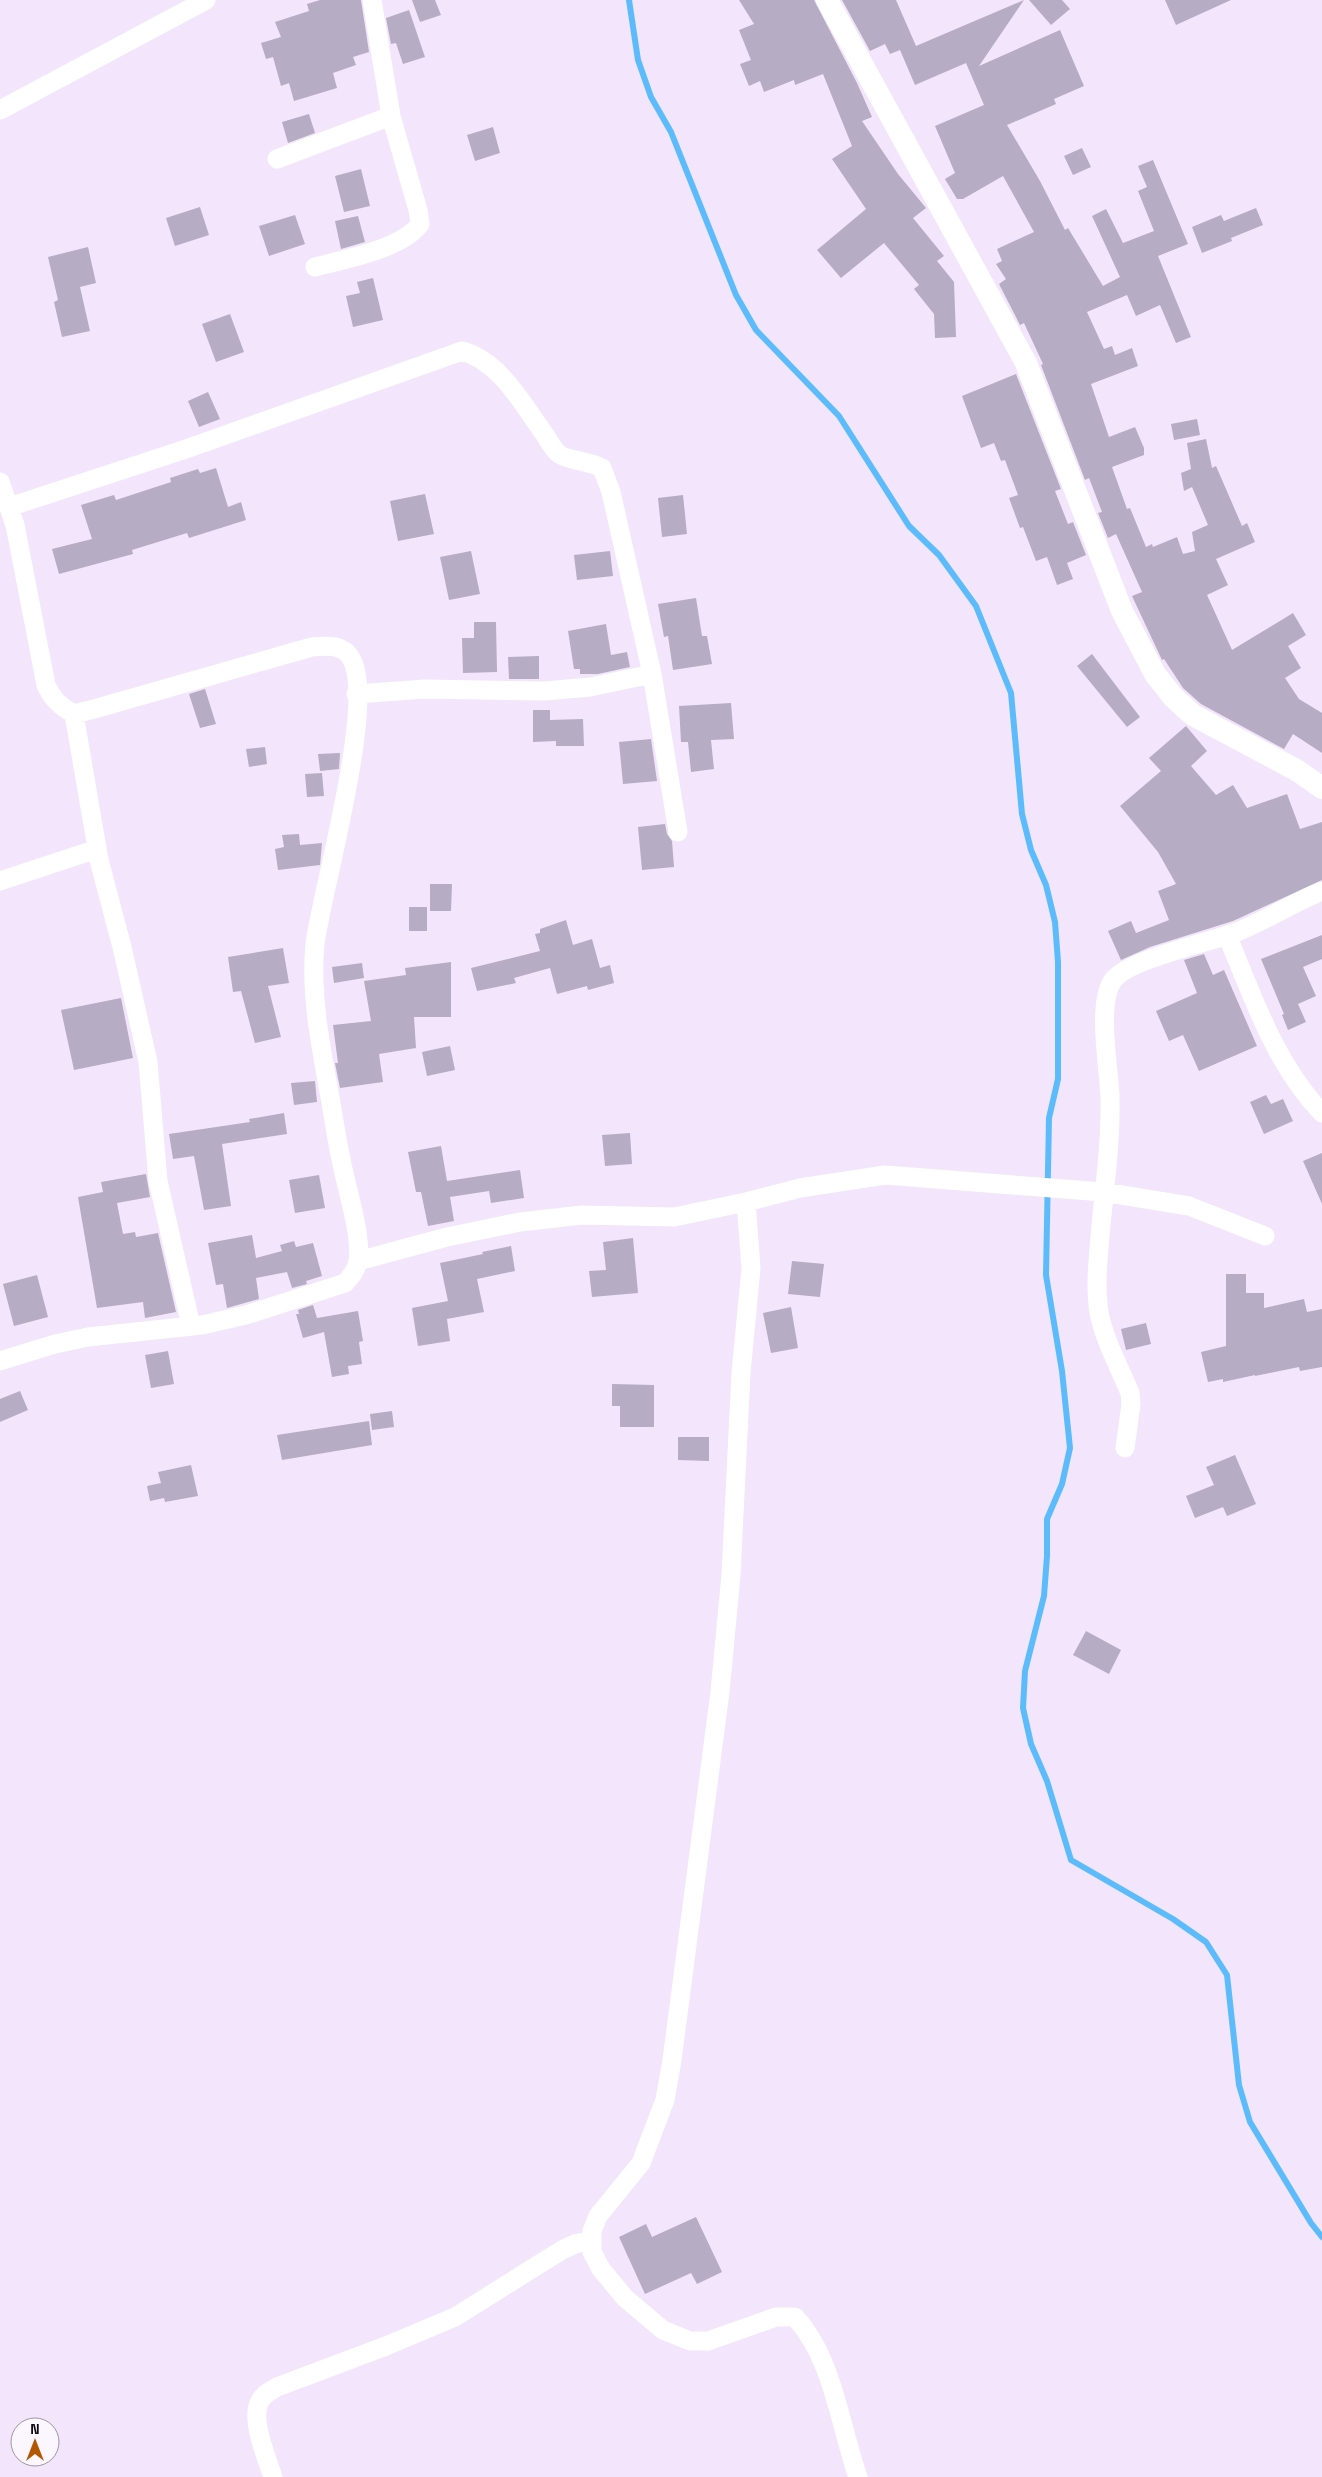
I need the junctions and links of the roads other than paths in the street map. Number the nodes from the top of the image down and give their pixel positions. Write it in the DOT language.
graph roads {
  1 [pos="206,0"];
  2 [pos="372,0"];
  3 [pos="827,0"];
  4 [pos="0,110"];
  5 [pos="391,116"];
  6 [pos="278,159"];
  7 [pos="315,267"];
  8 [pos="0,482"];
  9 [pos="9,506"];
  10 [pos="652,674"];
  11 [pos="356,694"];
  12 [pos="74,714"];
  13 [pos="1322,788"];
  14 [pos="678,832"];
  15 [pos="97,849"];
  16 [pos="0,881"];
  17 [pos="1322,891"];
  18 [pos="1227,935"];
  19 [pos="1322,1113"];
  20 [pos="1103,1192"];
  21 [pos="746,1202"];
  22 [pos="1265,1236"];
  23 [pos="358,1260"];
  24 [pos="192,1326"];
  25 [pos="0,1361"];
  26 [pos="1125,1448"];
  27 [pos="592,2240"];
  28 [pos="273,2477"];
  29 [pos="858,2477"];
  1 -- 4 [label="street"];
  2 -- 5 [label="street"];
  3 -- 13 [label="street"];
  5 -- 6 [label="street"];
  5 -- 7 [label="street"];
  8 -- 9 [label="street"];
  9 -- 10 [label="street"];
  9 -- 12 [label="street"];
  10 -- 11 [label="street"];
  10 -- 14 [label="street"];
  11 -- 12 [label="street"];
  11 -- 23 [label="street"];
  12 -- 15 [label="street"];
  15 -- 16 [label="street"];
  15 -- 24 [label="street"];
  17 -- 18 [label="street"];
  18 -- 19 [label="street"];
  18 -- 20 [label="street"];
  20 -- 21 [label="street"];
  20 -- 22 [label="street"];
  20 -- 26 [label="street"];
  21 -- 23 [label="street"];
  21 -- 27 [label="street"];
  23 -- 24 [label="street"];
  24 -- 25 [label="street"];
  27 -- 28 [label="street"];
  27 -- 29 [label="street"];
}
